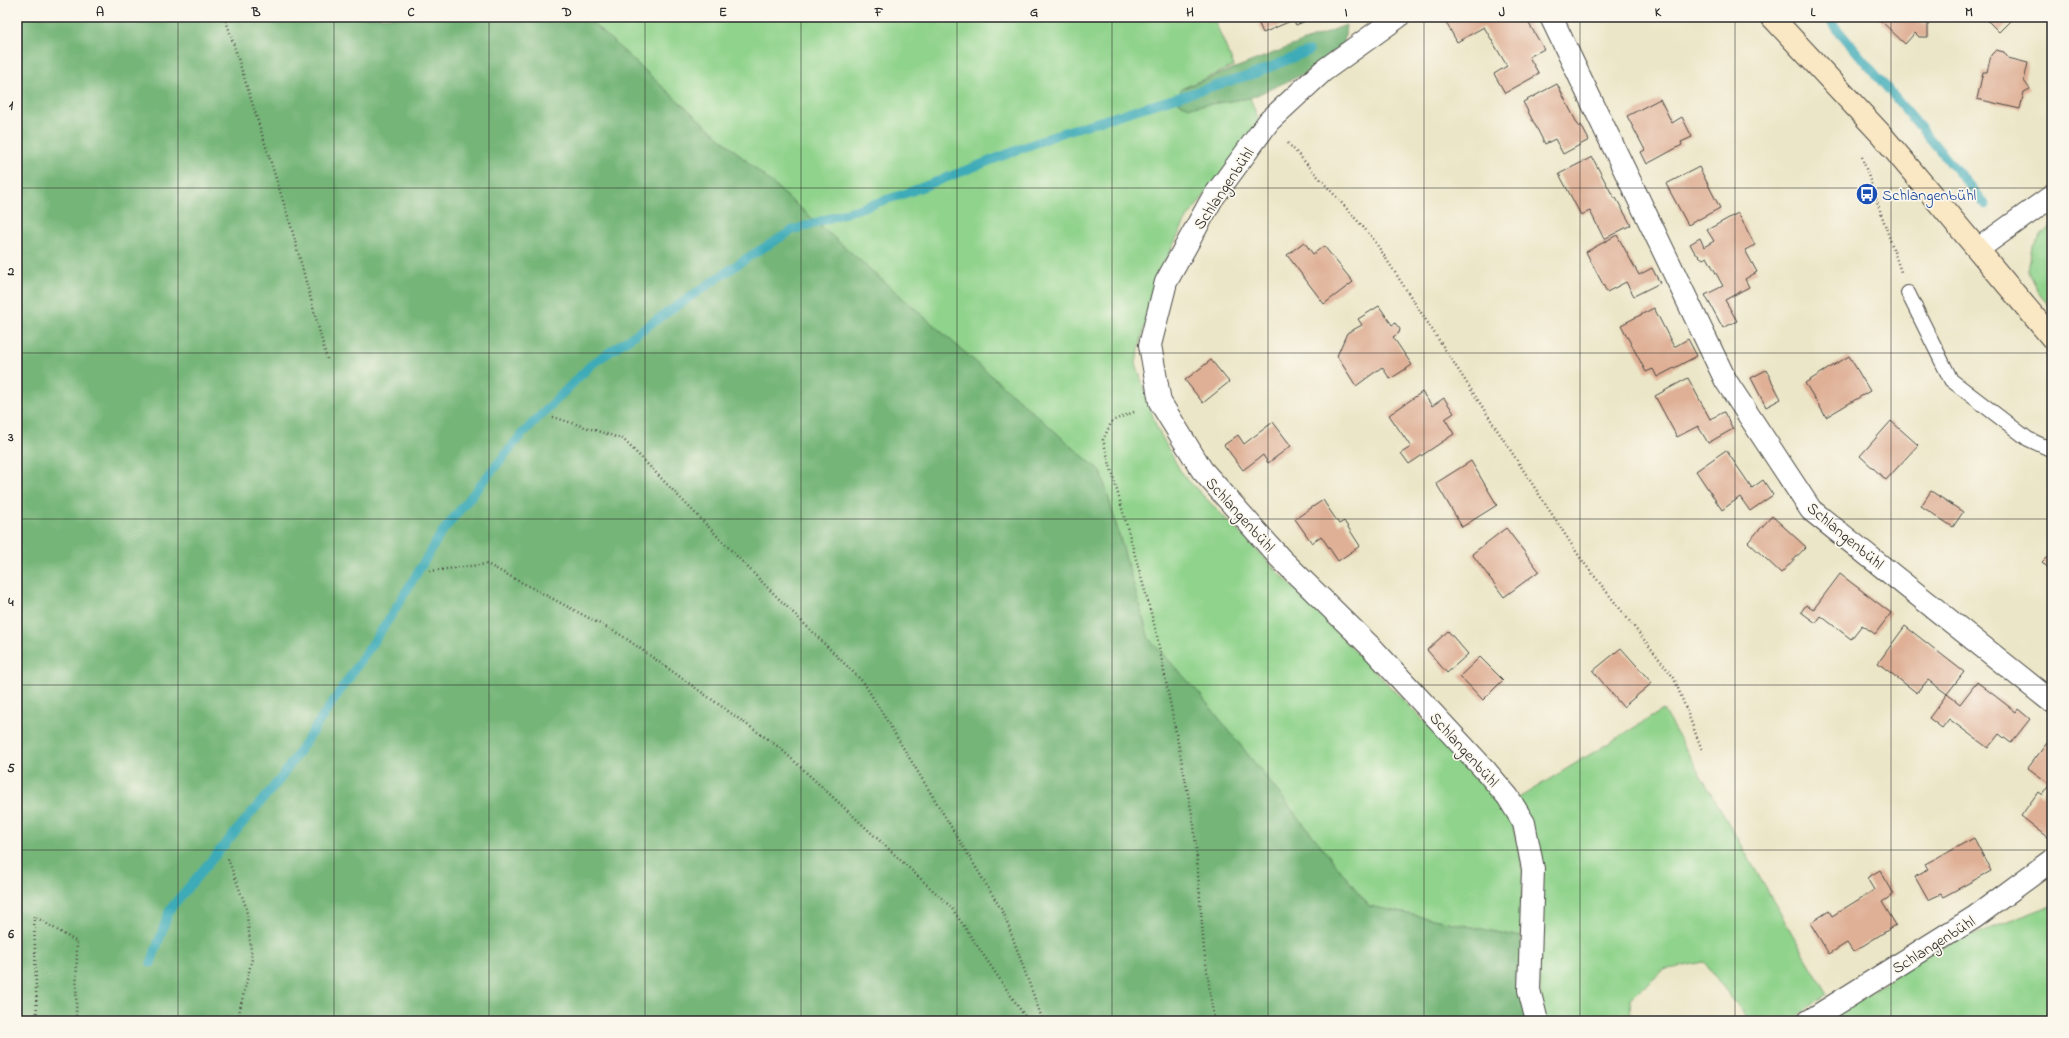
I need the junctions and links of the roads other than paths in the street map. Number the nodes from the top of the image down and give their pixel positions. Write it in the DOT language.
graph roads {
  1 [pos="1398,17"];
  2 [pos="1552,17"];
  3 [pos="1772,17"];
  4 [pos="2052,196"];
  5 [pos="1978,249"];
  6 [pos="1908,293"];
  7 [pos="2052,338"];
  8 [pos="2052,450"];
  9 [pos="2052,702"];
  10 [pos="2052,860"];
  11 [pos="1537,1021"];
  12 [pos="1809,1021"];
  1 -- 11 [label="street, Schlangenbühl"];
  2 -- 9 [label="street, Schlangenbühl"];
  3 -- 5 [label="main road"];
  4 -- 5 [label="street"];
  5 -- 7 [label="main road"];
  6 -- 8 [label="lane"];
  10 -- 12 [label="street, Schlangenbühl"];
}
